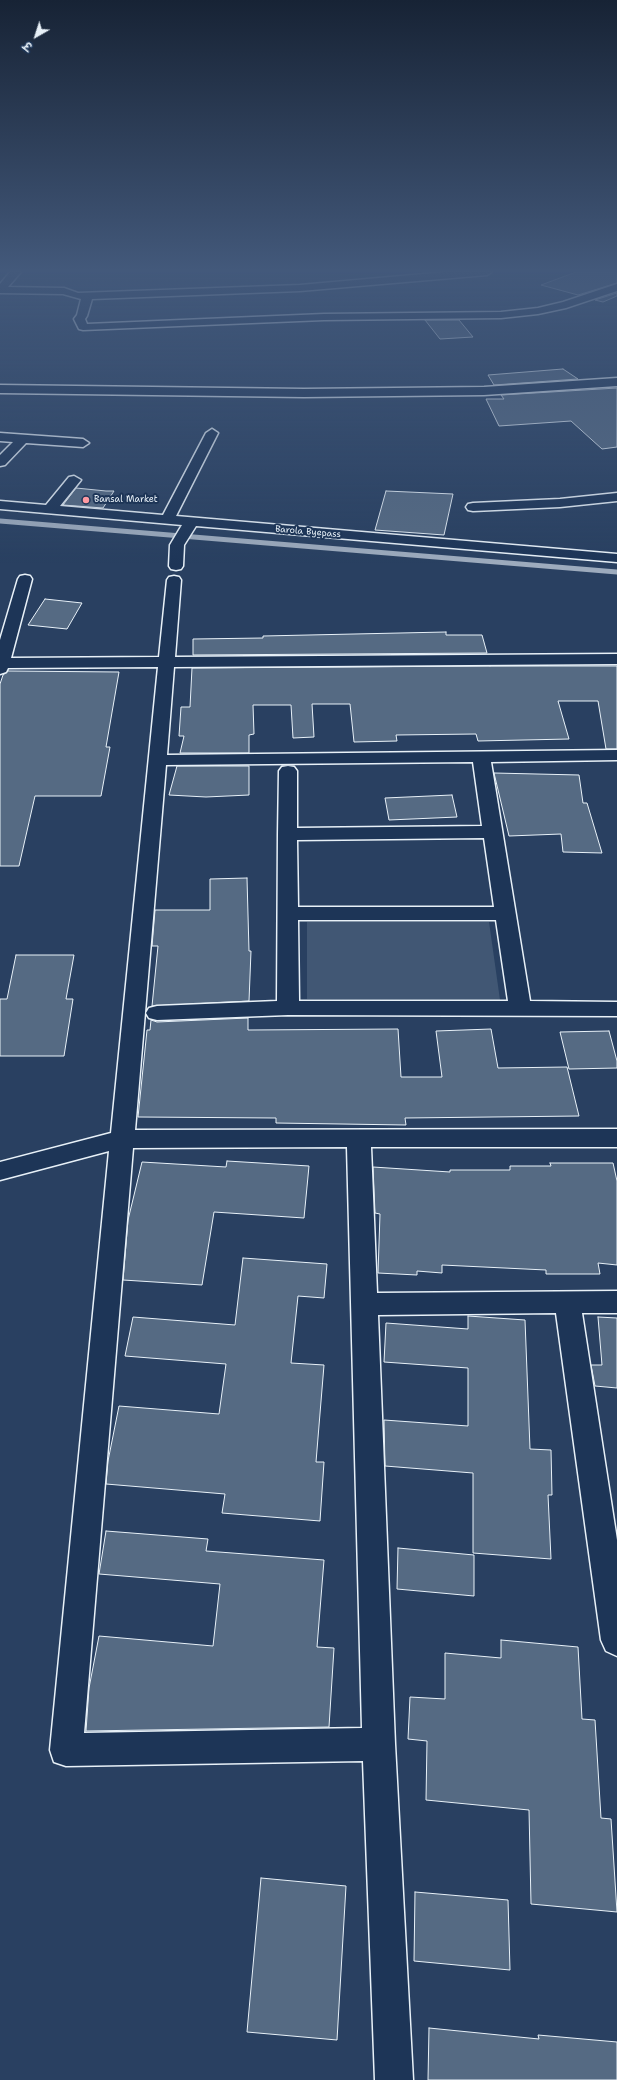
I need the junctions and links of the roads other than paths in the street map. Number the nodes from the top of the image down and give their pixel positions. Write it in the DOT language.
graph roads {
  1 [pos="617,382"];
  2 [pos="0,389"];
  3 [pos="212,432"];
  4 [pos="0,437"];
  5 [pos="23,439"];
  6 [pos="82,443"];
  7 [pos="0,462"];
  8 [pos="74,480"];
  9 [pos="617,497"];
  10 [pos="0,505"];
  11 [pos="473,507"];
  12 [pos="50,510"];
  13 [pos="167,520"];
  14 [pos="190,525"];
  15 [pos="617,558"];
  16 [pos="25,579"];
  17 [pos="617,659"];
  18 [pos="167,662"];
  19 [pos="1,665"];
  20 [pos="617,755"];
  21 [pos="481,757"];
  22 [pos="158,760"];
  23 [pos="288,771"];
  24 [pos="492,832"];
  25 [pos="287,834"];
  26 [pos="288,913"];
  27 [pos="505,914"];
  28 [pos="288,1008"];
  29 [pos="520,1009"];
  30 [pos="617,1009"];
  31 [pos="157,1013"];
  32 [pos="359,1138"];
  33 [pos="617,1138"];
  34 [pos="122,1139"];
  35 [pos="0,1172"];
  36 [pos="567,1302"];
  37 [pos="617,1302"];
  38 [pos="365,1304"];
  39 [pos="617,1640"];
  40 [pos="379,1744"];
  41 [pos="394,2080"];
  1 -- 2 [label="street"];
  3 -- 13 [label="street"];
  4 -- 5 [label="street"];
  5 -- 6 [label="street"];
  5 -- 7 [label="street"];
  8 -- 12 [label="street"];
  9 -- 11 [label="street"];
  10 -- 12 [label="street, Barola Byepass"];
  12 -- 13 [label="street, Barola Byepass"];
  13 -- 14 [label="street, Barola Byepass"];
  14 -- 15 [label="street, Barola Byepass"];
  14 -- 18 [label="street"];
  16 -- 19 [label="street"];
  17 -- 18 [label="street"];
  18 -- 19 [label="street"];
  18 -- 22 [label="street"];
  20 -- 21 [label="street"];
  21 -- 22 [label="street"];
  21 -- 24 [label="street"];
  22 -- 34 [label="street"];
  23 -- 25 [label="street"];
  24 -- 25 [label="street"];
  24 -- 27 [label="street"];
  25 -- 26 [label="street"];
  26 -- 27 [label="street"];
  26 -- 28 [label="street"];
  27 -- 29 [label="street"];
  28 -- 29 [label="street"];
  28 -- 31 [label="street"];
  29 -- 30 [label="street"];
  32 -- 33 [label="street"];
  32 -- 34 [label="street"];
  32 -- 38 [label="street"];
  34 -- 35 [label="street"];
  34 -- 40 [label="street"];
  36 -- 37 [label="street"];
  36 -- 38 [label="street"];
  36 -- 39 [label="street"];
  38 -- 40 [label="street"];
  40 -- 41 [label="street"];
}
